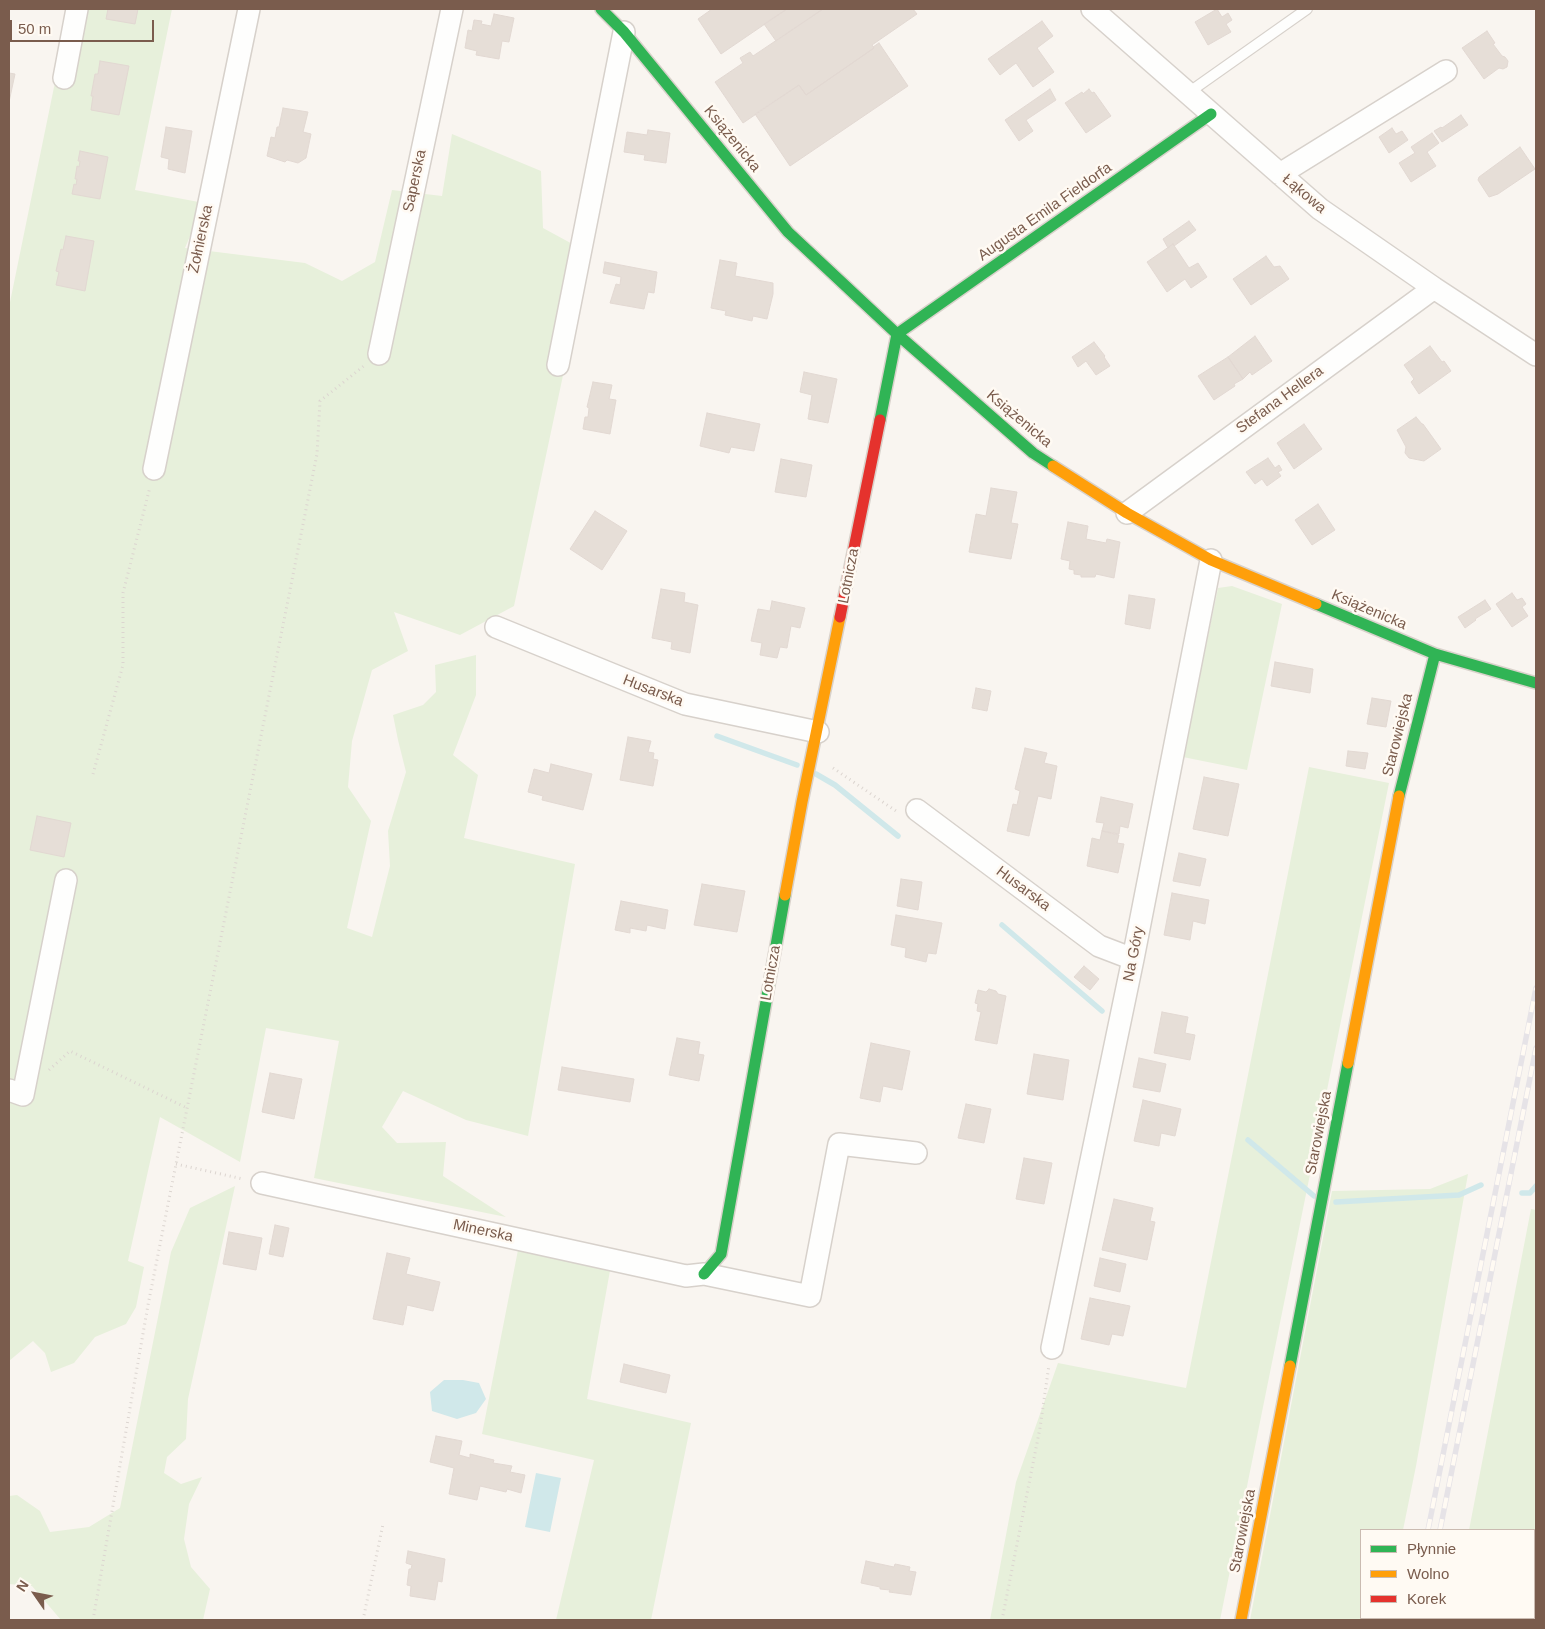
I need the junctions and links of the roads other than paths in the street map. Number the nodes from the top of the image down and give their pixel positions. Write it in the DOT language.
graph roads {
  1 [pos="77,9"];
  2 [pos="249,9"];
  3 [pos="452,9"];
  4 [pos="601,9"];
  5 [pos="1092,9"];
  6 [pos="1307,9"];
  7 [pos="624,32"];
  8 [pos="1446,72"];
  9 [pos="64,78"];
  10 [pos="1188,94"];
  11 [pos="1211,114"];
  12 [pos="1280,174"];
  13 [pos="1434,288"];
  14 [pos="897,334"];
  15 [pos="379,354"];
  16 [pos="1536,355"];
  17 [pos="558,365"];
  18 [pos="154,469"];
  19 [pos="1127,513"];
  20 [pos="1211,560"];
  21 [pos="496,628"];
  22 [pos="1435,654"];
  23 [pos="1536,683"];
  24 [pos="818,732"];
  25 [pos="917,810"];
  26 [pos="66,880"];
  27 [pos="1133,959"];
  28 [pos="16,1092"];
  29 [pos="916,1153"];
  30 [pos="262,1183"];
  31 [pos="704,1274"];
  32 [pos="1052,1348"];
  33 [pos="1241,1620"];
  1 -- 9 [label="street"];
  2 -- 18 [label="street, Żołnierska"];
  3 -- 15 [label="street, Saperska"];
  4 -- 7 [label="street, Książenicka"];
  5 -- 10 [label="street, Łąkowa"];
  6 -- 10 [label="lane"];
  7 -- 14 [label="street, Książenicka"];
  7 -- 17 [label="street"];
  8 -- 12 [label="street"];
  10 -- 11 [label="street, Łąkowa"];
  11 -- 12 [label="street, Łąkowa"];
  11 -- 14 [label="street, Augusta Emila Fieldorfa"];
  12 -- 13 [label="street, Łąkowa"];
  13 -- 16 [label="street, Łąkowa"];
  13 -- 19 [label="street, Stefana Hellera"];
  14 -- 19 [label="street, Książenicka"];
  14 -- 24 [label="street, Lotnicza"];
  19 -- 20 [label="street, Książenicka"];
  20 -- 22 [label="street, Książenicka"];
  20 -- 27 [label="street, Na Góry"];
  21 -- 24 [label="street, Husarska"];
  22 -- 23 [label="street, Książenicka"];
  22 -- 33 [label="street, Starowiejska"];
  24 -- 31 [label="street, Lotnicza"];
  25 -- 27 [label="street, Husarska"];
  26 -- 28 [label="street"];
  27 -- 32 [label="street, Na Góry"];
  29 -- 31 [label="street"];
  30 -- 31 [label="street, Minerska"];
}
